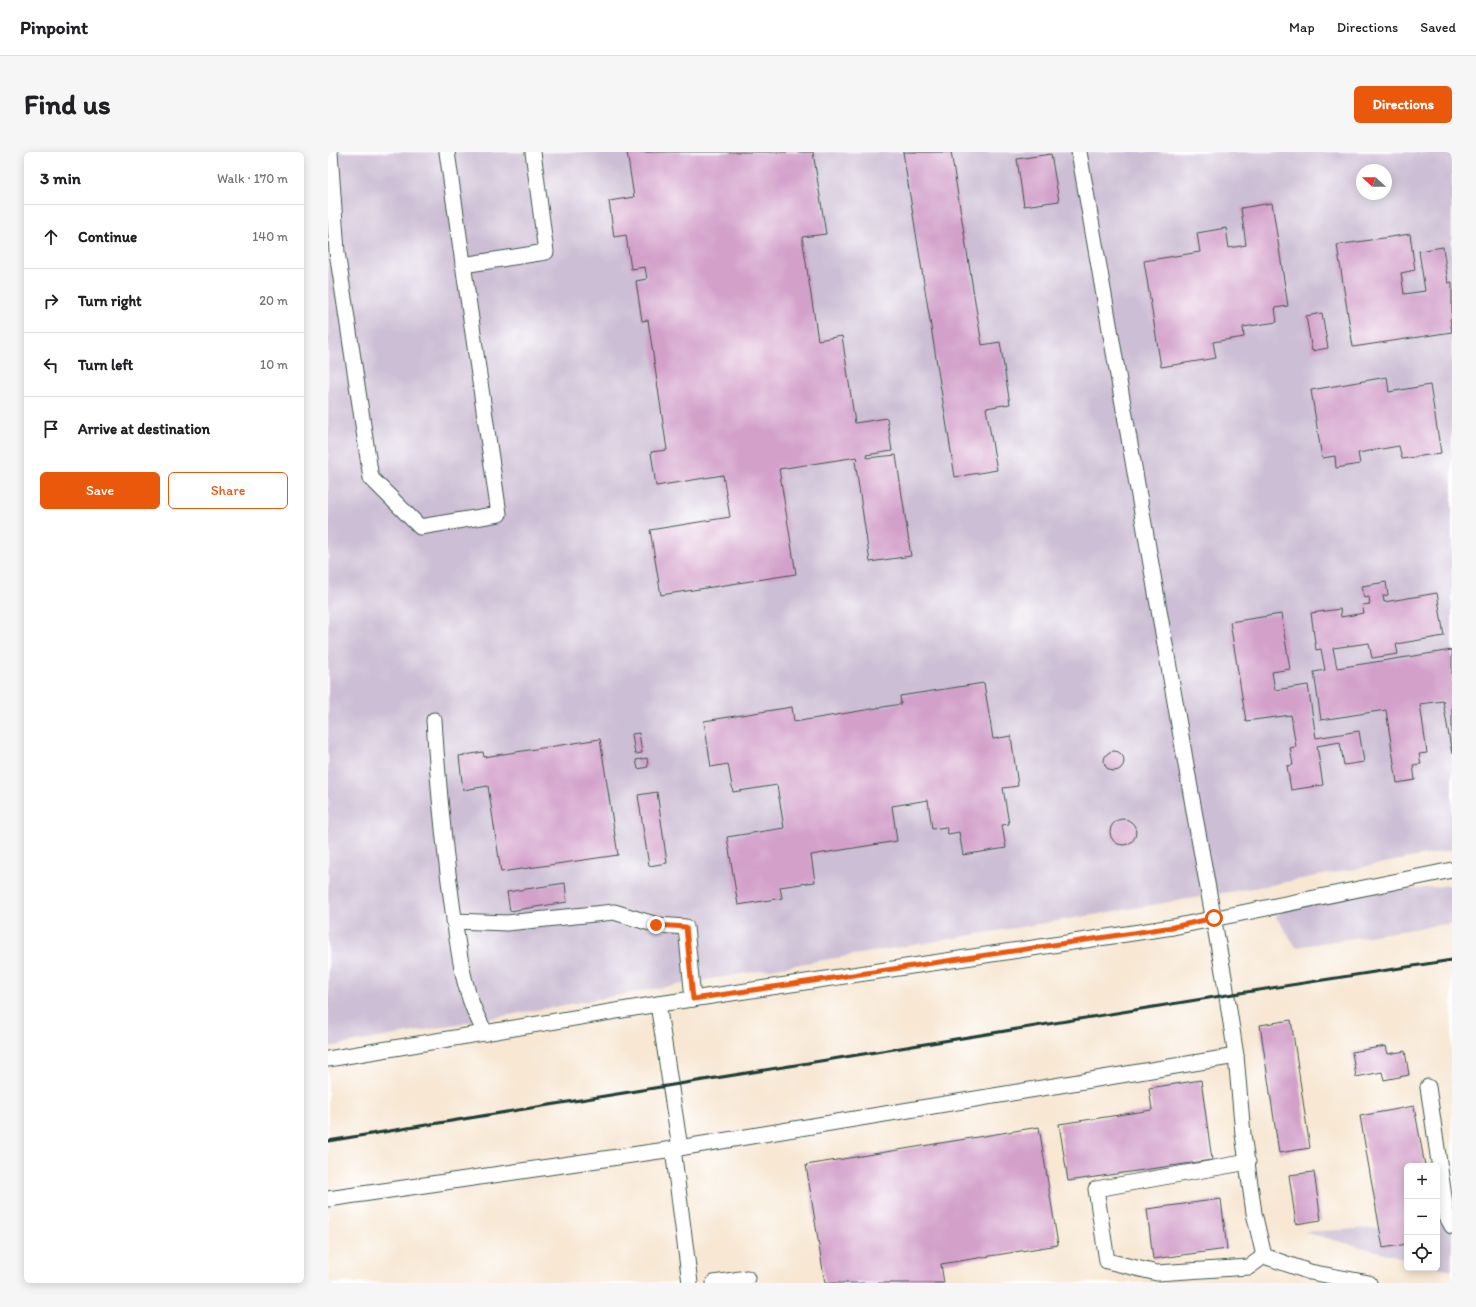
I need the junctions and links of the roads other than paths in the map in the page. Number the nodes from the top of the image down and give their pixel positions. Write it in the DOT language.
graph roads {
  1 [pos="330,152"];
  2 [pos="447,152"];
  3 [pos="533,152"];
  4 [pos="1079,152"];
  5 [pos="463,266"];
  6 [pos="434,720"];
  7 [pos="1452,870"];
  8 [pos="1214,918"];
  9 [pos="454,921"];
  10 [pos="693,999"];
  11 [pos="658,1004"];
  12 [pos="486,1033"];
  13 [pos="1236,1056"];
  14 [pos="328,1059"];
  15 [pos="1428,1087"];
  16 [pos="677,1148"];
  17 [pos="1248,1162"];
  18 [pos="328,1199"];
  19 [pos="1452,1226"];
  20 [pos="1264,1256"];
  21 [pos="747,1278"];
  22 [pos="690,1283"];
  23 [pos="714,1283"];
  24 [pos="1369,1283"];
  1 -- 5 [label="lane"];
  2 -- 5 [label="lane"];
  3 -- 5 [label="lane"];
  4 -- 8 [label="lane"];
  6 -- 9 [label="lane"];
  7 -- 8 [label="lane"];
  8 -- 10 [label="lane"];
  8 -- 13 [label="lane"];
  9 -- 10 [label="lane"];
  9 -- 12 [label="lane"];
  10 -- 11 [label="lane"];
  11 -- 12 [label="lane"];
  11 -- 16 [label="lane"];
  12 -- 14 [label="lane"];
  13 -- 16 [label="lane"];
  13 -- 17 [label="lane"];
  15 -- 19 [label="lane"];
  16 -- 18 [label="lane"];
  16 -- 22 [label="lane"];
  17 -- 20 [label="lane"];
  17 -- 20 [label="lane"];
  20 -- 24 [label="lane"];
  21 -- 23 [label="lane"];
}
